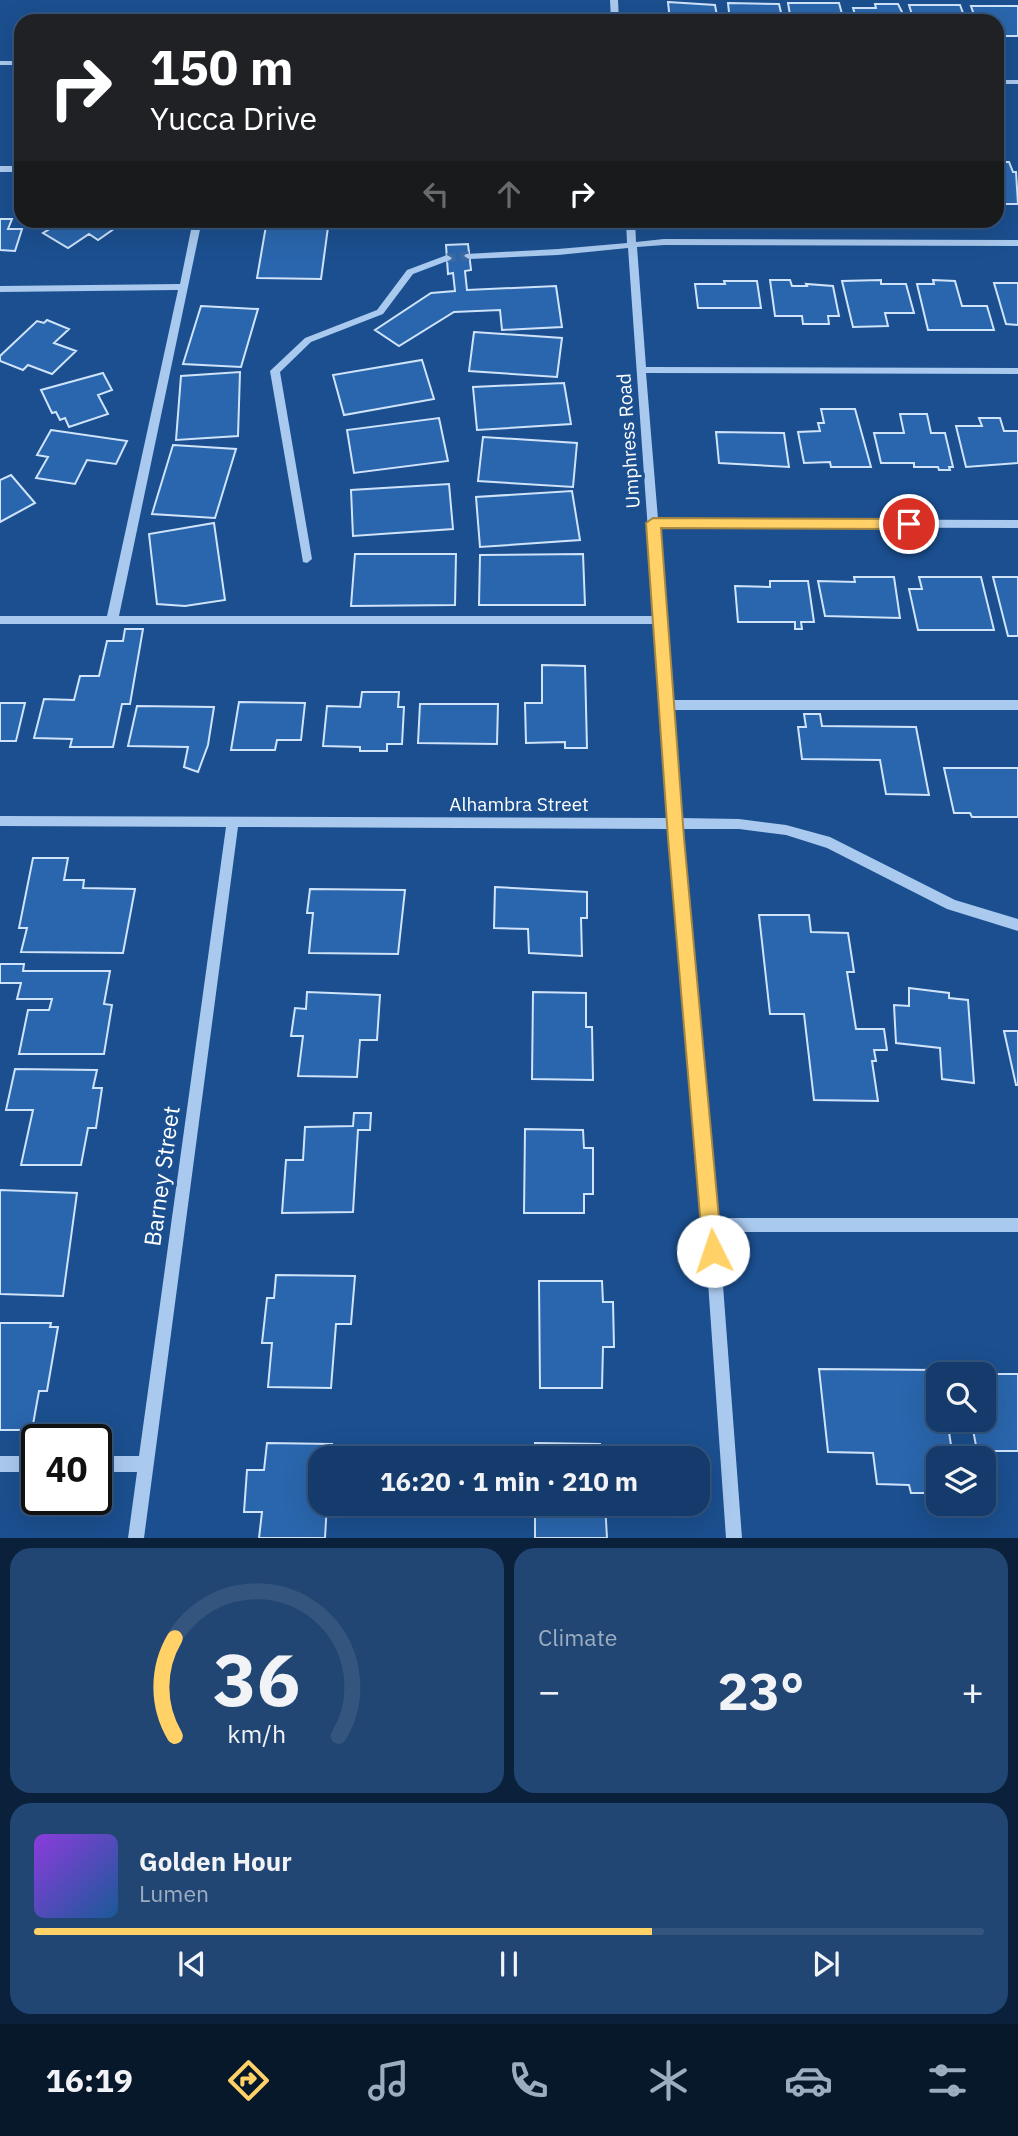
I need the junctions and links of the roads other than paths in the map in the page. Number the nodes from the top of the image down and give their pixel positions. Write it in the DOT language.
graph roads {
  1 [pos="196,228"];
  2 [pos="631,228"];
  3 [pos="632,243"];
  4 [pos="1018,243"];
  5 [pos="469,256"];
  6 [pos="447,258"];
  7 [pos="183,287"];
  8 [pos="0,289"];
  9 [pos="642,370"];
  10 [pos="1018,370"];
  11 [pos="653,523"];
  12 [pos="1018,524"];
  13 [pos="307,559"];
  14 [pos="0,620"];
  15 [pos="112,620"];
  16 [pos="659,620"];
  17 [pos="666,705"];
  18 [pos="1018,705"];
  19 [pos="0,821"];
  20 [pos="233,821"];
  21 [pos="675,824"];
  22 [pos="1018,925"];
  23 [pos="711,1225"];
  24 [pos="1018,1225"];
  25 [pos="0,1464"];
  26 [pos="21,1464"];
  27 [pos="112,1464"];
  28 [pos="146,1464"];
  29 [pos="136,1538"];
  30 [pos="734,1538"];
  1 -- 7 [label="street"];
  2 -- 3 [label="street, Umphress Road"];
  3 -- 4 [label="street"];
  3 -- 5 [label="street"];
  3 -- 9 [label="street, Umphress Road"];
  6 -- 13 [label="street"];
  7 -- 8 [label="street"];
  7 -- 15 [label="street"];
  9 -- 10 [label="street"];
  9 -- 11 [label="street, Umphress Road"];
  11 -- 12 [label="street"];
  11 -- 16 [label="street, Umphress Road"];
  14 -- 15 [label="street"];
  15 -- 16 [label="street"];
  16 -- 17 [label="street, Umphress Road"];
  17 -- 18 [label="street"];
  17 -- 21 [label="street, Umphress Road"];
  19 -- 20 [label="street, Alhambra Street"];
  20 -- 21 [label="street, Alhambra Street"];
  20 -- 28 [label="street, Barney Street"];
  21 -- 22 [label="street, Alhambra Street"];
  21 -- 23 [label="street, Umphress Road"];
  23 -- 24 [label="street"];
  23 -- 30 [label="street, Umphress Road"];
  25 -- 26 [label="street"];
  27 -- 28 [label="street"];
  28 -- 29 [label="street, Barney Street"];
}
